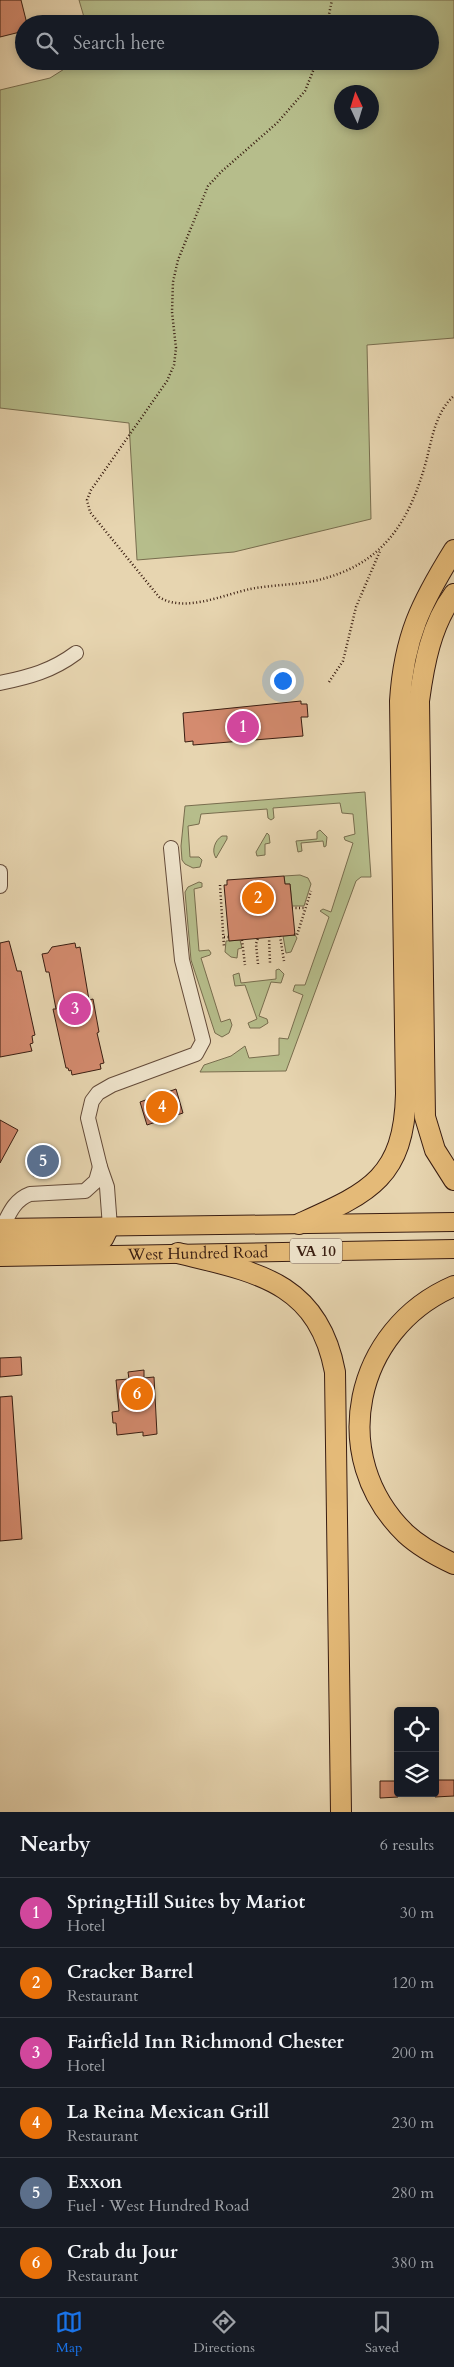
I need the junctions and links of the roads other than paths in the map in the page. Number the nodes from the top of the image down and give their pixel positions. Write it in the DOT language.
graph roads {
  1 [pos="454,550"];
  2 [pos="454,594"];
  3 [pos="76,653"];
  4 [pos="0,683"];
  5 [pos="171,848"];
  6 [pos="0,872"];
  7 [pos="0,886"];
  8 [pos="100,1167"];
  9 [pos="454,1180"];
  10 [pos="454,1222"];
  11 [pos="299,1224"];
  12 [pos="110,1227"];
  13 [pos="1,1234"];
  14 [pos="454,1249"];
  15 [pos="178,1253"];
  16 [pos="0,1256"];
  17 [pos="454,1286"];
  18 [pos="454,1564"];
  19 [pos="341,1812"];
  1 -- 11 [label="highway"];
  2 -- 9 [label="highway"];
  3 -- 4 [label="street"];
  5 -- 8 [label="street"];
  6 -- 7 [label="street"];
  8 -- 12 [label="street"];
  8 -- 13 [label="street"];
  10 -- 11 [label="main road, West Hundred Road / VA 10"];
  11 -- 12 [label="main road, West Hundred Road / VA 10"];
  12 -- 13 [label="main road"];
  14 -- 15 [label="main road, West Hundred Road / VA 10"];
  15 -- 16 [label="main road, West Hundred Road / VA 10"];
  15 -- 19 [label="highway"];
  17 -- 18 [label="highway"];
}
